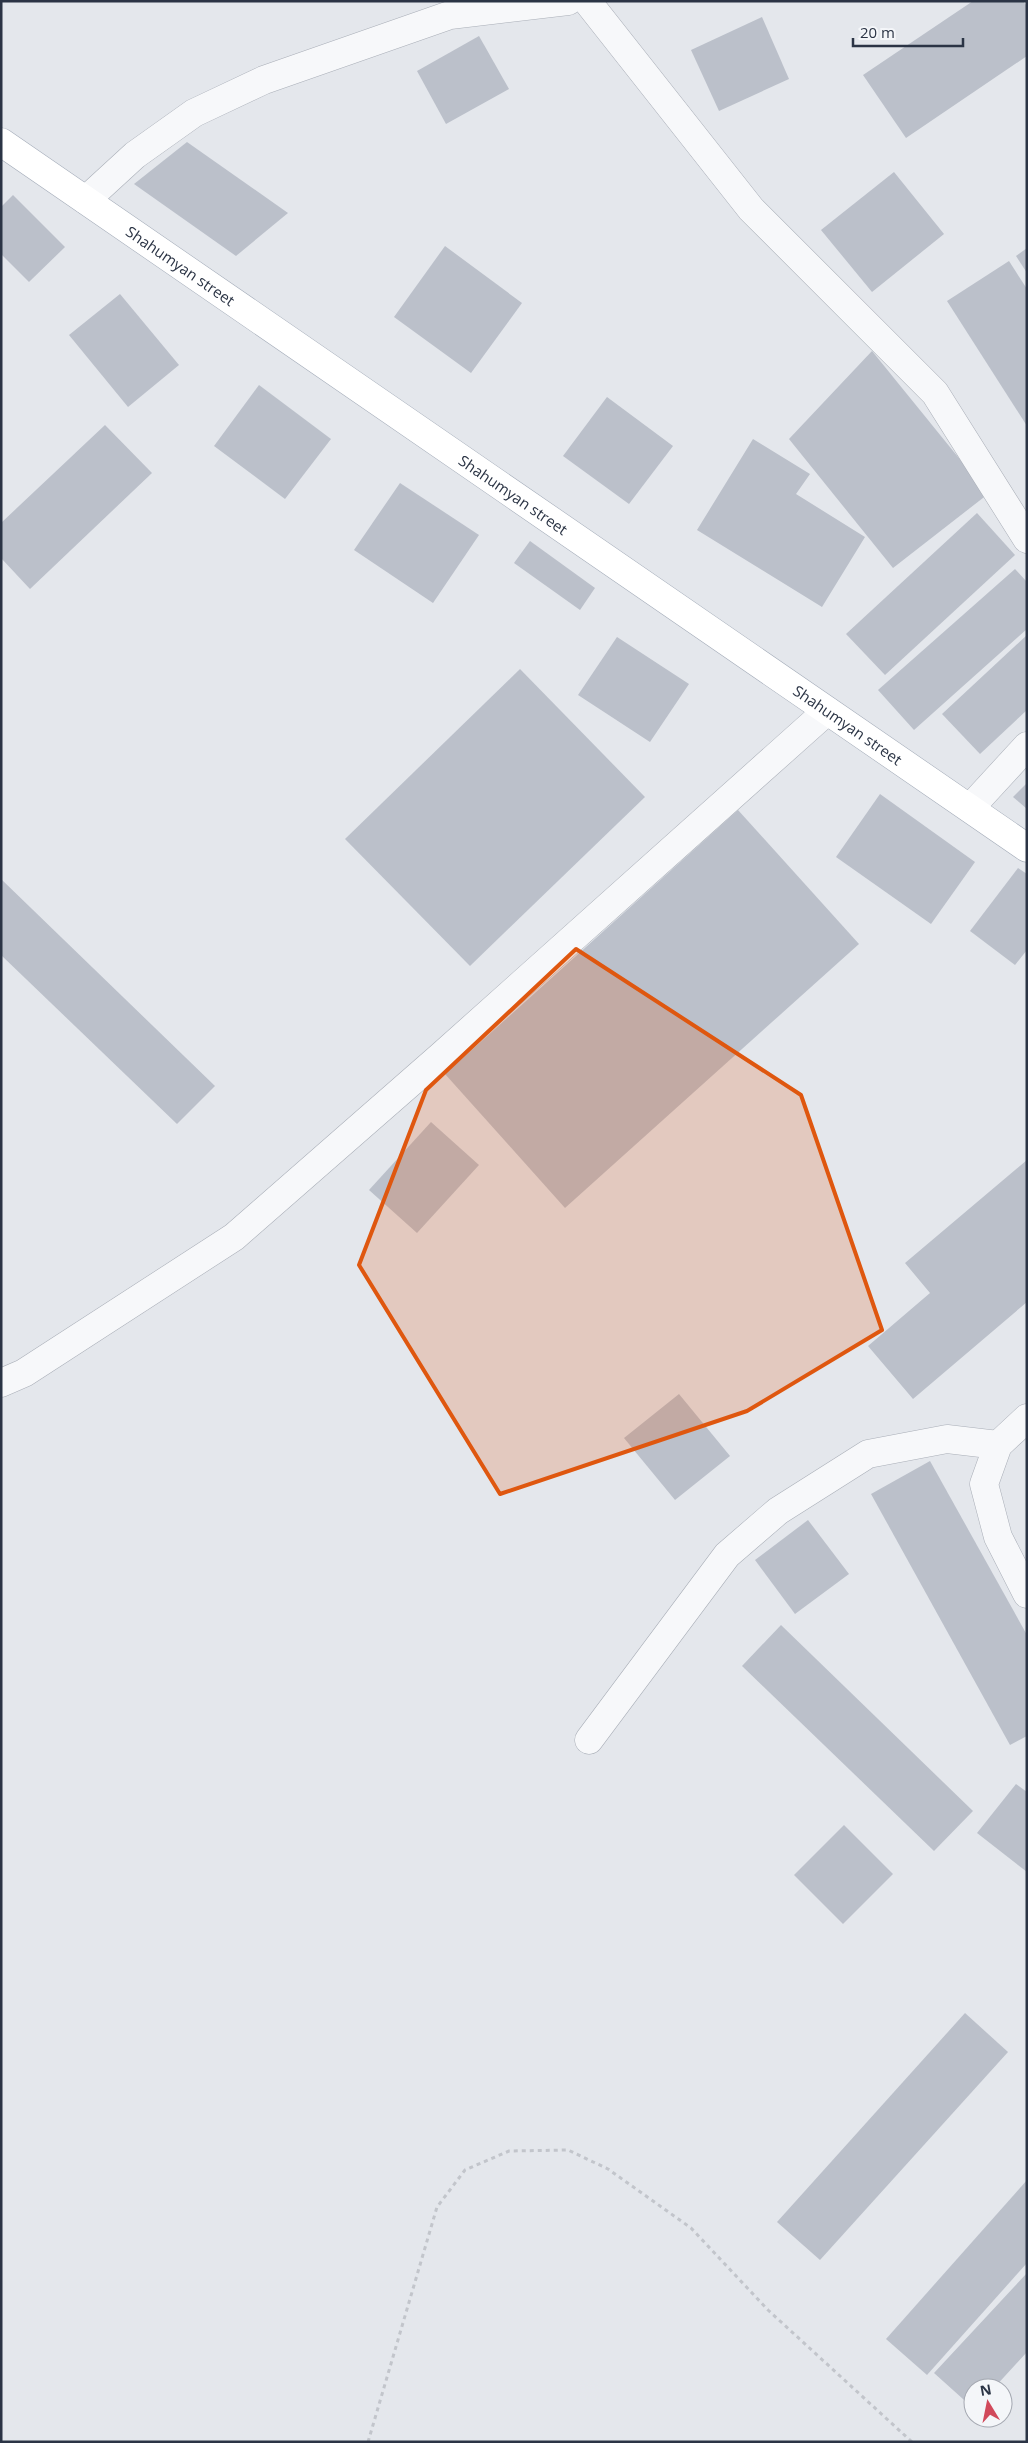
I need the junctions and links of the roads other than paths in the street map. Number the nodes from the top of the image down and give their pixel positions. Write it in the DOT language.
graph roads {
  1 [pos="568,1"];
  2 [pos="587,1"];
  3 [pos="447,8"];
  4 [pos="1,142"];
  5 [pos="86,200"];
  6 [pos="1027,539"];
  7 [pos="827,711"];
  8 [pos="1027,746"];
  9 [pos="970,808"];
  10 [pos="1027,848"];
  11 [pos="1,1383"];
  12 [pos="1027,1418"];
  13 [pos="998,1445"];
  14 [pos="1027,1594"];
  15 [pos="589,1740"];
  1 -- 3 [label="street"];
  2 -- 6 [label="street"];
  3 -- 5 [label="street"];
  4 -- 5 [label="main road, Shahumyan street"];
  5 -- 7 [label="main road, Shahumyan street"];
  7 -- 9 [label="main road, Shahumyan street"];
  7 -- 11 [label="street"];
  8 -- 9 [label="street"];
  9 -- 10 [label="main road, Shahumyan street"];
  12 -- 13 [label="street"];
  13 -- 14 [label="street"];
  13 -- 15 [label="street"];
}
